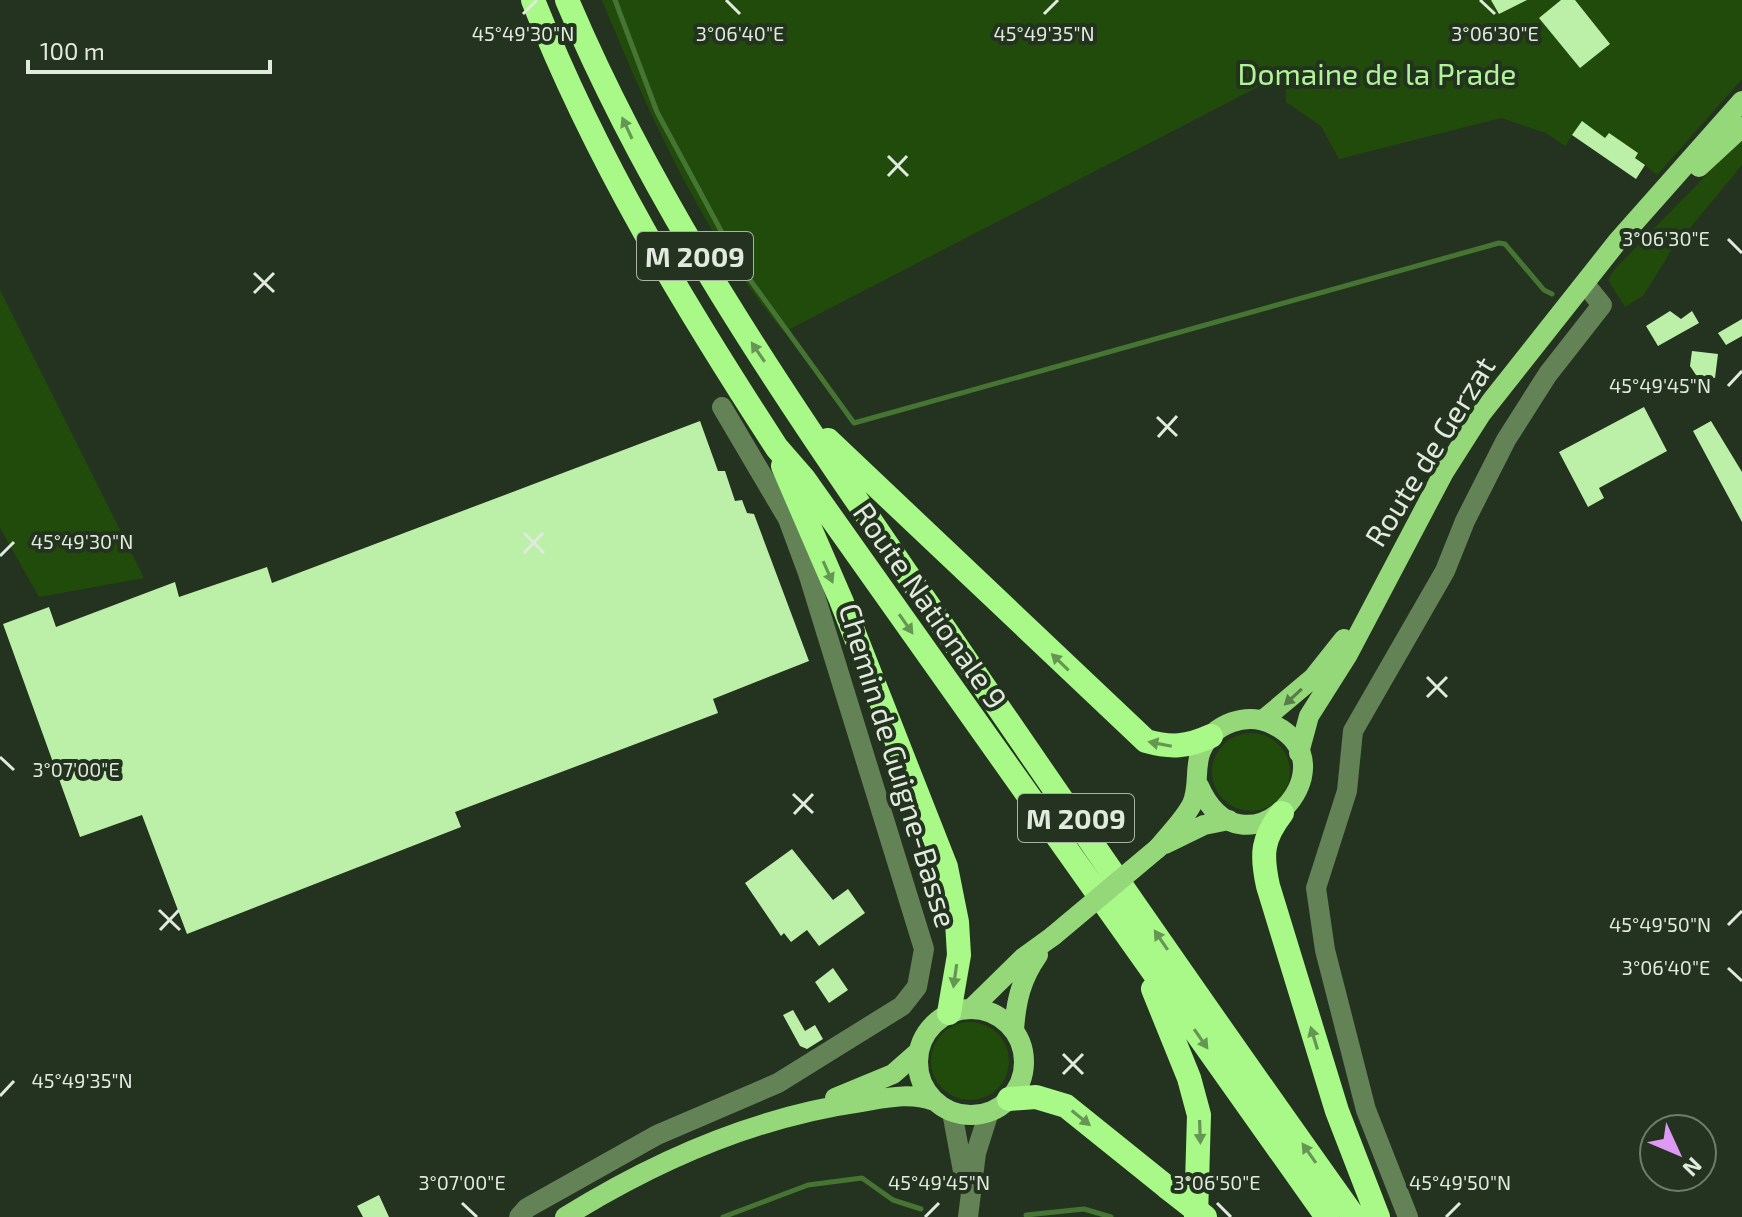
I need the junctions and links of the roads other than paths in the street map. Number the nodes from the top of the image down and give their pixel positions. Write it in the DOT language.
graph roads {
  1 [pos="533,0"];
  2 [pos="567,0"];
  3 [pos="1742,101"];
  4 [pos="1742,127"];
  5 [pos="1585,284"];
  6 [pos="722,407"];
  7 [pos="803,416"];
  8 [pos="777,448"];
  9 [pos="1387,576"];
  10 [pos="1263,720"];
  11 [pos="1211,736"];
  12 [pos="1299,753"];
  13 [pos="1199,786"];
  14 [pos="1282,813"];
  15 [pos="1229,820"];
  16 [pos="1158,848"];
  17 [pos="1053,936"];
  18 [pos="1138,954"];
  19 [pos="960,1011"];
  20 [pos="1014,1030"];
  21 [pos="918,1052"];
  22 [pos="934,1101"];
  23 [pos="999,1105"];
  24 [pos="806,1110"];
  25 [pos="952,1112"];
  26 [pos="519,1217"];
  27 [pos="565,1217"];
  28 [pos="968,1217"];
  29 [pos="1196,1217"];
  30 [pos="1205,1217"];
  31 [pos="1327,1217"];
  32 [pos="1354,1217"];
  33 [pos="1378,1217"];
  34 [pos="1408,1217"];
  1 -- 8 [label="highway, Route Nationale 9 / M 2009"];
  7 -- 2 [label="highway, Route Nationale 9 / M 2009, one-way"];
  3 -- 5 [label="main road, Route de Gerzat"];
  4 -- 5 [label="main road, Route de Gerzat"];
  5 -- 9 [label="main road, Route de Gerzat"];
  5 -- 34 [label="street"];
  6 -- 26 [label="street, Chemin de Guigne-Basse"];
  11 -- 7 [label="highway, one-way"];
  32 -- 7 [label="highway, Route Nationale 9 / M 2009, one-way"];
  8 -- 18 [label="highway, Route Nationale 9 / M 2009, one-way"];
  8 -- 19 [label="highway, one-way"];
  9 -- 10 [label="main road, Route de Gerzat, one-way"];
  9 -- 12 [label="main road, Route de Gerzat"];
  10 -- 11 [label="main road"];
  10 -- 12 [label="main road"];
  11 -- 13 [label="main road"];
  12 -- 14 [label="main road"];
  13 -- 15 [label="main road"];
  13 -- 16 [label="main road"];
  14 -- 15 [label="main road"];
  33 -- 14 [label="highway, one-way"];
  15 -- 16 [label="main road"];
  16 -- 17 [label="main road, bridge"];
  17 -- 19 [label="main road"];
  17 -- 20 [label="main road"];
  18 -- 29 [label="highway, one-way"];
  18 -- 31 [label="highway, Route Nationale 9 / M 2009, one-way"];
  19 -- 20 [label="main road"];
  19 -- 21 [label="main road"];
  20 -- 23 [label="main road"];
  21 -- 22 [label="main road"];
  21 -- 24 [label="main road"];
  22 -- 24 [label="main road"];
  22 -- 25 [label="main road"];
  23 -- 25 [label="main road"];
  23 -- 28 [label="street"];
  23 -- 30 [label="highway, one-way, bridge"];
  24 -- 27 [label="main road"];
  25 -- 28 [label="street"];
}
